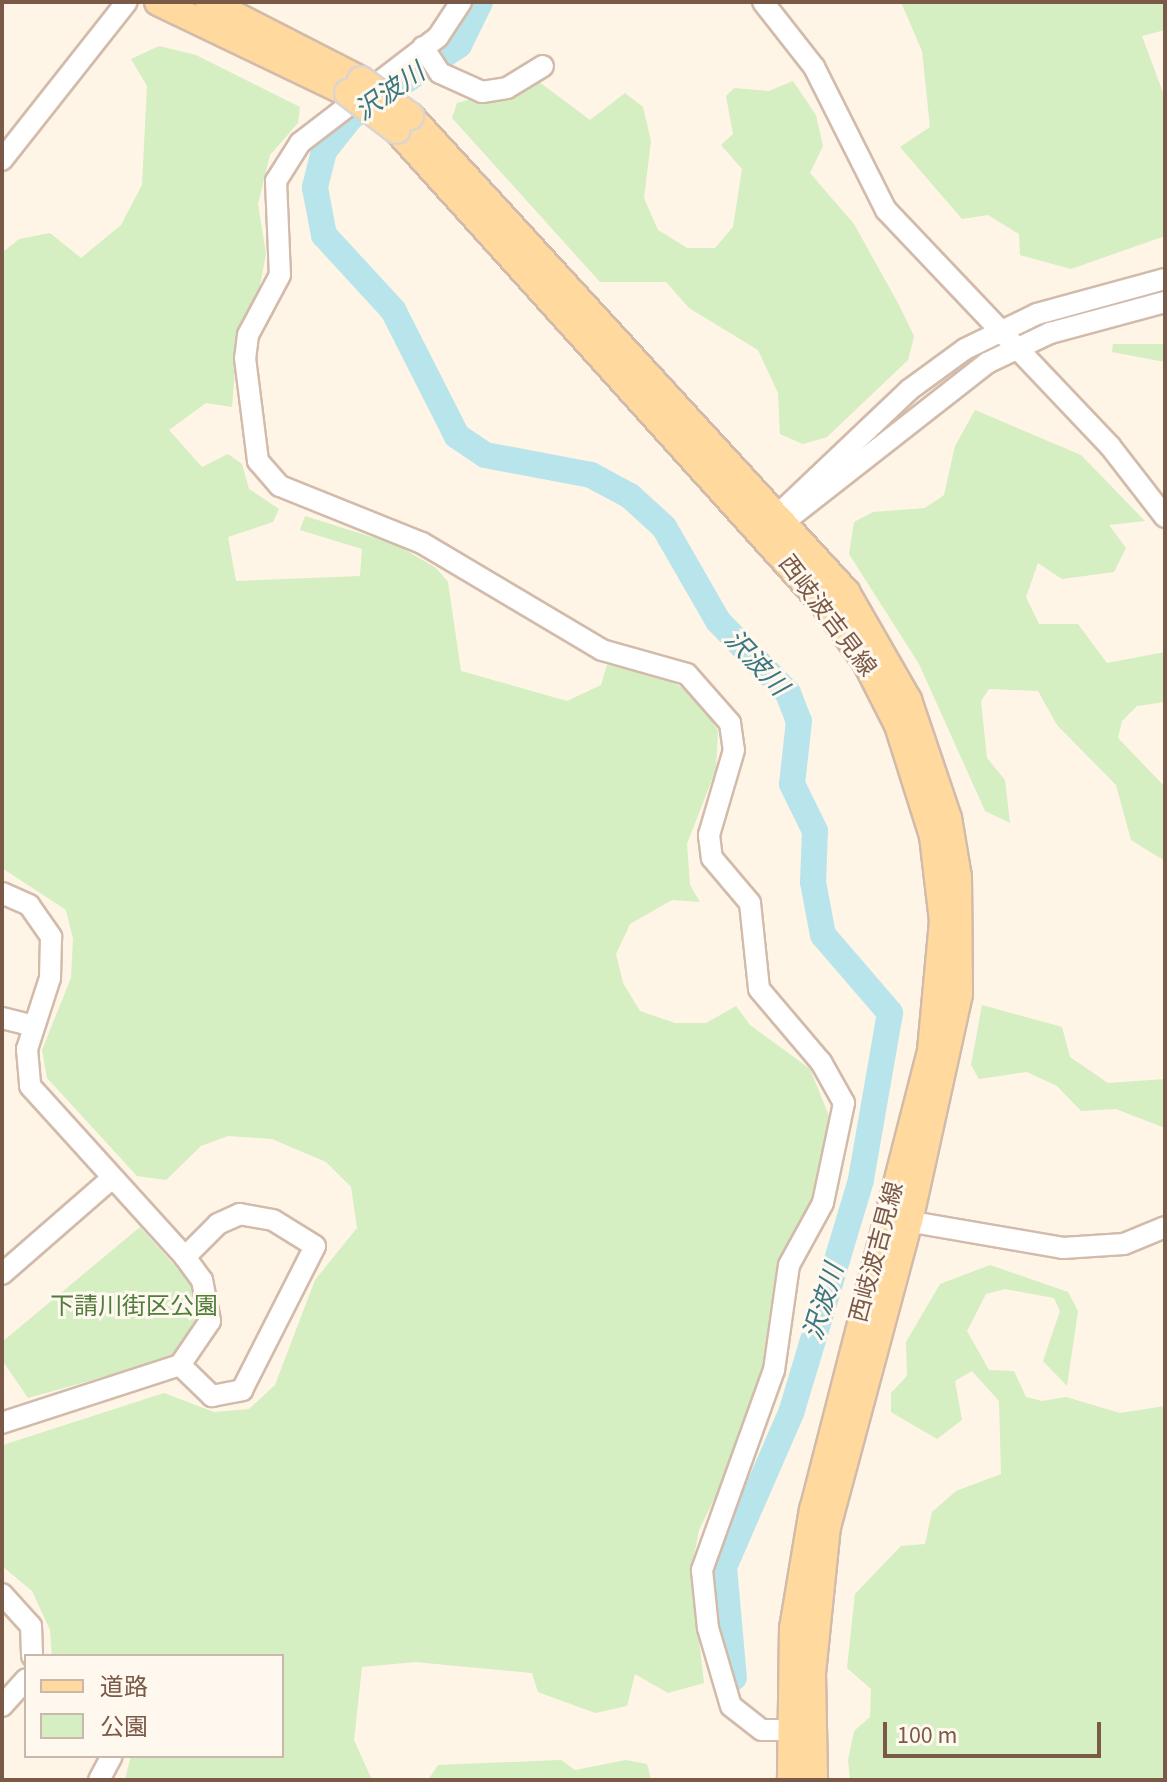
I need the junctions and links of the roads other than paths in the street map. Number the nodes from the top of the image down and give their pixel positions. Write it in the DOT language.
graph roads {
  1 [pos="127,2"];
  2 [pos="158,2"];
  3 [pos="209,2"];
  4 [pos="461,2"];
  5 [pos="763,2"];
  6 [pos="425,50"];
  7 [pos="543,66"];
  8 [pos="354,86"];
  9 [pos="2,160"];
  10 [pos="1163,279"];
  11 [pos="1165,302"];
  12 [pos="1125,313"];
  13 [pos="1165,315"];
  14 [pos="1000,331"];
  15 [pos="1016,348"];
  16 [pos="1165,517"];
  17 [pos="775,523"];
  18 [pos="2,893"];
  19 [pos="2,1018"];
  20 [pos="34,1026"];
  21 [pos="111,1179"];
  22 [pos="897,1219"];
  23 [pos="1165,1227"];
  24 [pos="185,1257"];
  25 [pos="2,1274"];
  26 [pos="180,1365"];
  27 [pos="2,1423"];
  28 [pos="2,1594"];
  29 [pos="32,1654"];
  30 [pos="24,1681"];
  31 [pos="2,1706"];
  32 [pos="789,1730"];
  33 [pos="111,1758"];
  34 [pos="99,1780"];
  35 [pos="791,1780"];
  36 [pos="814,1780"];
  1 -- 9 [label="street"];
  2 -- 8 [label="main road, 西岐波吉見線"];
  3 -- 8 [label="main road, 西岐波吉見線"];
  4 -- 6 [label="street"];
  5 -- 14 [label="street"];
  6 -- 7 [label="street"];
  6 -- 32 [label="street"];
  8 -- 17 [label="main road, 西岐波吉見線, bridge"];
  10 -- 14 [label="street"];
  11 -- 12 [label="street"];
  12 -- 13 [label="street"];
  12 -- 15 [label="street"];
  14 -- 15 [label="street"];
  14 -- 17 [label="street"];
  15 -- 16 [label="street"];
  15 -- 17 [label="street"];
  17 -- 22 [label="main road, 西岐波吉見線"];
  18 -- 20 [label="street"];
  19 -- 20 [label="street"];
  20 -- 21 [label="street"];
  21 -- 24 [label="street"];
  21 -- 25 [label="street"];
  22 -- 23 [label="street"];
  22 -- 32 [label="main road, 西岐波吉見線"];
  22 -- 36 [label="main road, 西岐波吉見線"];
  24 -- 26 [label="street"];
  24 -- 26 [label="street"];
  26 -- 27 [label="street"];
  28 -- 29 [label="street"];
  30 -- 31 [label="street"];
  32 -- 35 [label="main road, 西岐波吉見線"];
  33 -- 34 [label="street"];
}
